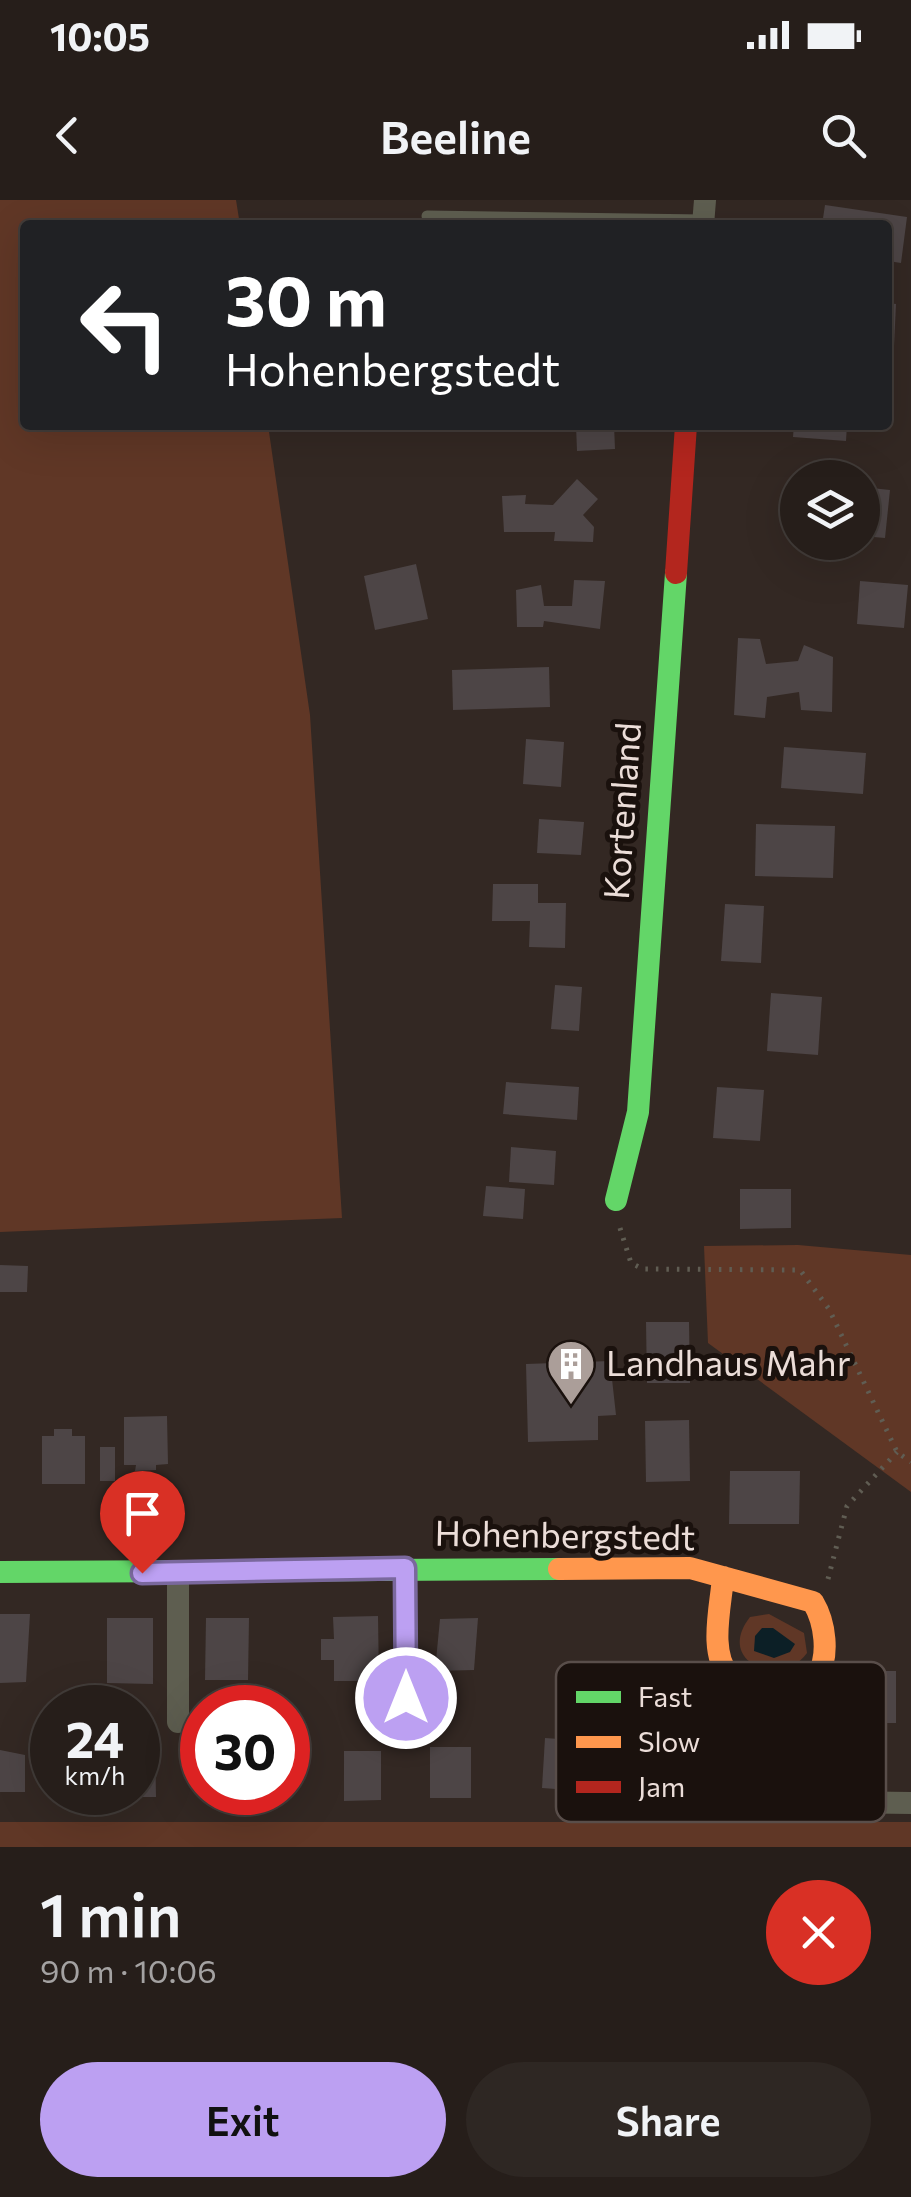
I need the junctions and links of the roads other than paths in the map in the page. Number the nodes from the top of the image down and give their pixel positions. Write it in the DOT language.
graph roads {
  1 [pos="704,215"];
  2 [pos="427,216"];
  3 [pos="686,430"];
  4 [pos="616,1200"];
  5 [pos="405,1568"];
  6 [pos="0,1572"];
  7 [pos="178,1574"];
  8 [pos="724,1577"];
  9 [pos="721,1662"];
  10 [pos="824,1662"];
  11 [pos="178,1722"];
  12 [pos="406,1731"];
  13 [pos="886,1803"];
  14 [pos="911,1803"];
  1 -- 2 [label="lane"];
  3 -- 4 [label="street, Kortenland"];
  5 -- 7 [label="street, Hohenbergstedt"];
  5 -- 8 [label="street, Hohenbergstedt"];
  5 -- 12 [label="street, Hohenbergstedt"];
  6 -- 7 [label="street, Hohenbergstedt"];
  7 -- 11 [label="street"];
  8 -- 9 [label="street, Hohenbergstedt"];
  8 -- 10 [label="street, Hohenbergstedt"];
  13 -- 14 [label="street"];
}
